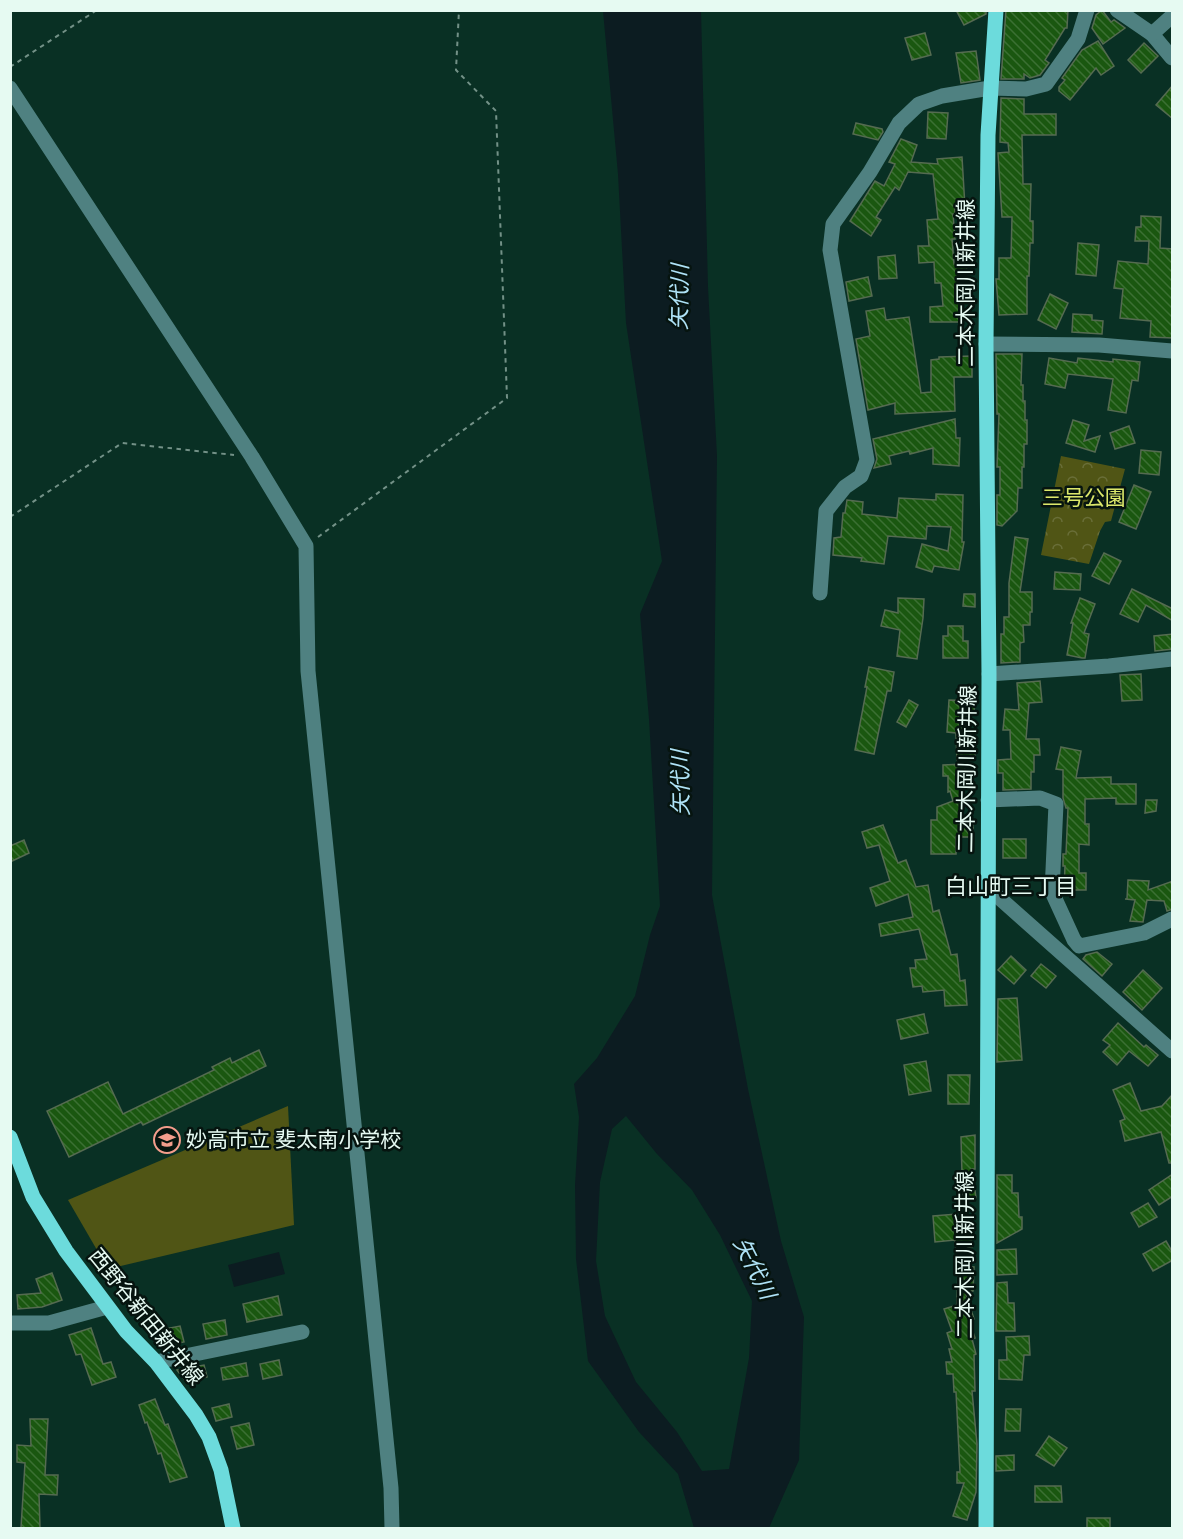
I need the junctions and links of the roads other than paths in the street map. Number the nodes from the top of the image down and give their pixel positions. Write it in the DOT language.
graph roads {
  1 [pos="996,10"];
  2 [pos="1087,10"];
  3 [pos="1117,10"];
  4 [pos="1173,16"];
  5 [pos="1152,34"];
  6 [pos="1173,58"];
  7 [pos="10,88"];
  8 [pos="990,88"];
  9 [pos="986,344"];
  10 [pos="1173,351"];
  11 [pos="820,593"];
  12 [pos="1173,659"];
  13 [pos="989,674"];
  14 [pos="988,800"];
  15 [pos="987,887"];
  16 [pos="1173,919"];
  17 [pos="1079,946"];
  18 [pos="1068,959"];
  19 [pos="1173,1051"];
  20 [pos="10,1137"];
  21 [pos="107,1307"];
  22 [pos="10,1323"];
  23 [pos="302,1332"];
  24 [pos="156,1362"];
  25 [pos="232,1528"];
  26 [pos="392,1528"];
  27 [pos="986,1528"];
  1 -- 8 [label="main road, 二本木岡川新井線"];
  2 -- 8 [label="street"];
  3 -- 5 [label="street"];
  4 -- 5 [label="street"];
  5 -- 6 [label="street"];
  7 -- 26 [label="street"];
  8 -- 9 [label="main road, 二本木岡川新井線"];
  8 -- 11 [label="street"];
  9 -- 10 [label="street"];
  9 -- 13 [label="main road, 二本木岡川新井線"];
  12 -- 13 [label="street"];
  13 -- 14 [label="main road, 二本木岡川新井線"];
  14 -- 15 [label="main road, 二本木岡川新井線"];
  14 -- 17 [label="street"];
  15 -- 18 [label="street"];
  15 -- 27 [label="main road, 二本木岡川新井線"];
  16 -- 17 [label="street"];
  17 -- 18 [label="street"];
  18 -- 19 [label="street"];
  20 -- 21 [label="main road, 西野谷新田新井線"];
  21 -- 22 [label="street"];
  21 -- 24 [label="main road, 西野谷新田新井線"];
  23 -- 24 [label="street"];
  24 -- 25 [label="main road, 西野谷新田新井線"];
}
